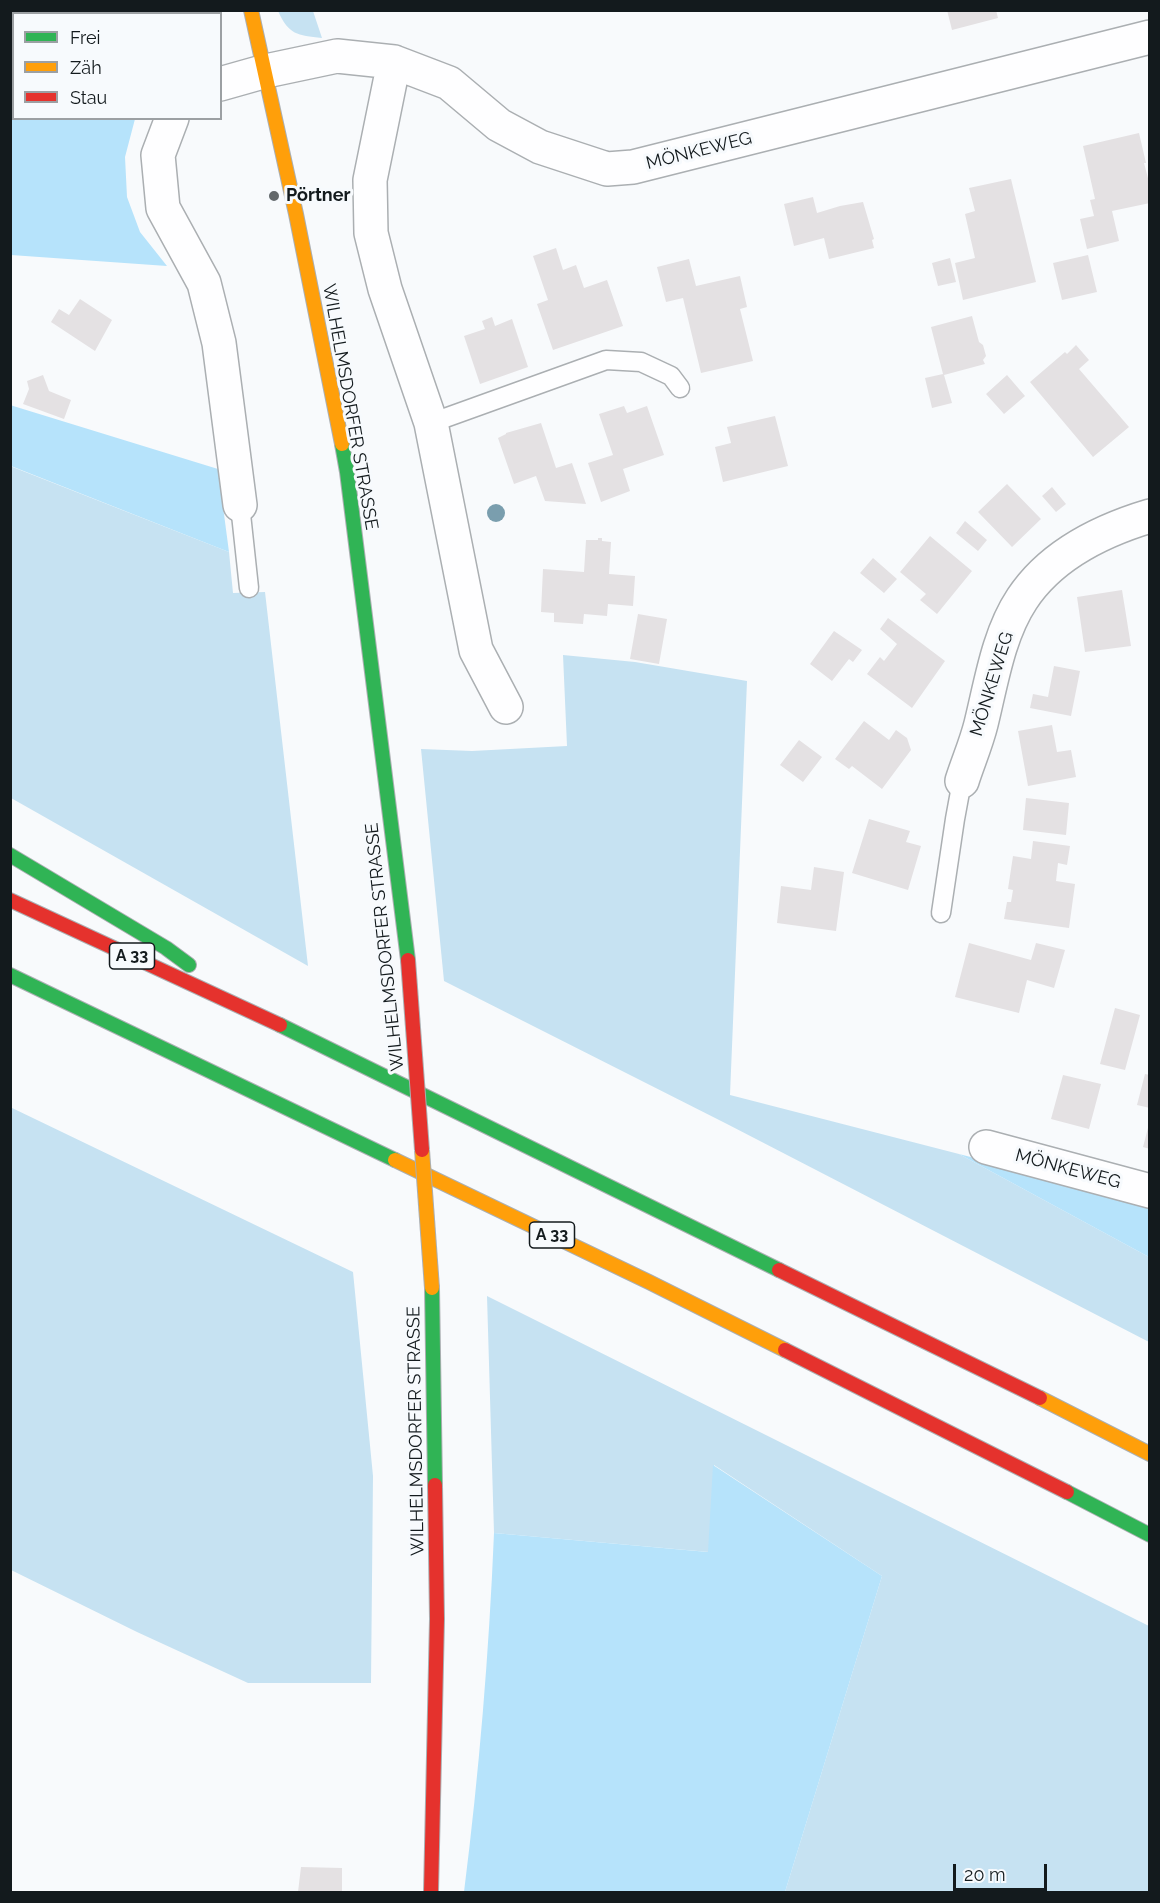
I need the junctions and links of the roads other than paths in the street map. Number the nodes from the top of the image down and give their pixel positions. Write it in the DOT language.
graph roads {
  1 [pos="251,10"];
  2 [pos="1149,37"];
  3 [pos="394,62"];
  4 [pos="266,71"];
  5 [pos="222,83"];
  6 [pos="171,120"];
  7 [pos="680,388"];
  8 [pos="431,423"];
  9 [pos="240,505"];
  10 [pos="1149,516"];
  11 [pos="249,588"];
  12 [pos="506,707"];
  13 [pos="962,781"];
  14 [pos="10,855"];
  15 [pos="10,900"];
  16 [pos="941,913"];
  17 [pos="10,975"];
  18 [pos="253,1012"];
  19 [pos="986,1147"];
  20 [pos="1149,1191"];
  21 [pos="1149,1454"];
  22 [pos="1149,1535"];
  23 [pos="431,1893"];
  1 -- 4 [label="main road, WILHELMSDORFER STRASSE"];
  2 -- 3 [label="street, MÖNKEWEG"];
  3 -- 4 [label="street, MÖNKEWEG"];
  3 -- 8 [label="street"];
  4 -- 5 [label="street, MÖNKEWEG"];
  4 -- 23 [label="main road, WILHELMSDORFER STRASSE, bridge"];
  6 -- 9 [label="street"];
  7 -- 8 [label="lane"];
  8 -- 12 [label="street"];
  9 -- 11 [label="lane"];
  10 -- 13 [label="street, MÖNKEWEG"];
  13 -- 16 [label="lane"];
  14 -- 18 [label="main road"];
  15 -- 18 [label="main road, A 33"];
  17 -- 22 [label="main road, A 33"];
  18 -- 21 [label="main road, A 33"];
  19 -- 20 [label="street, MÖNKEWEG"];
}
